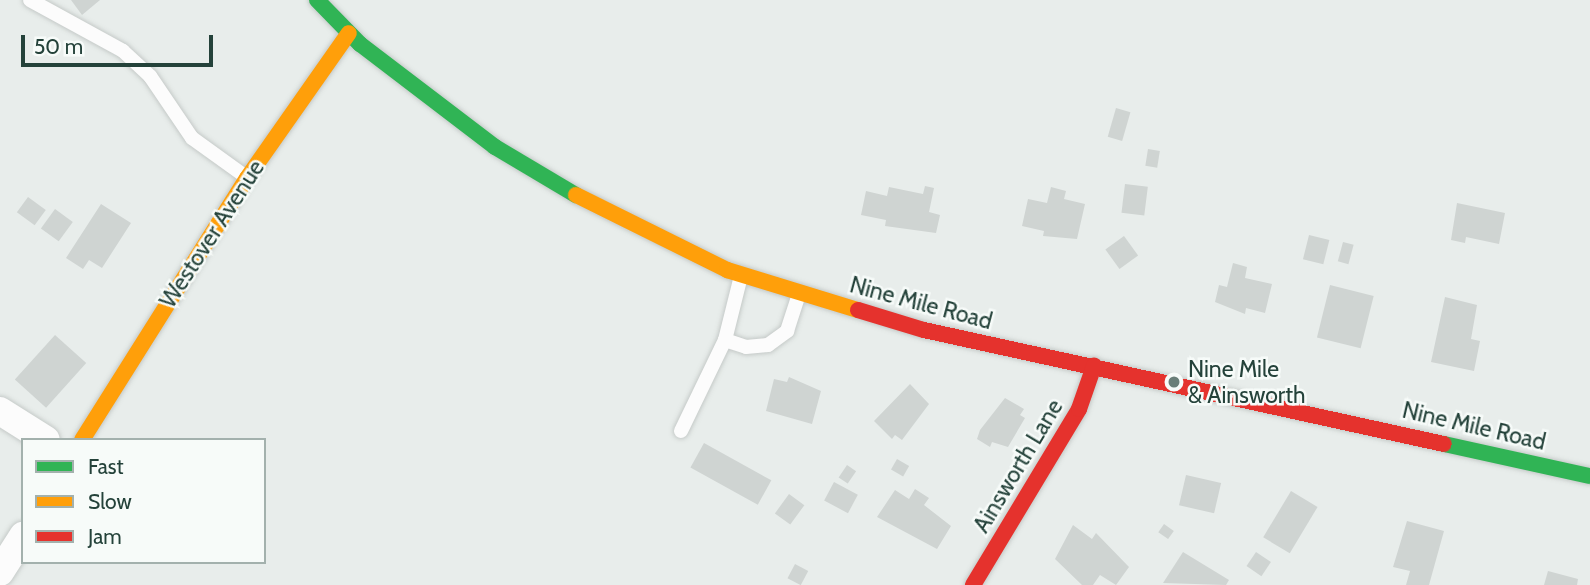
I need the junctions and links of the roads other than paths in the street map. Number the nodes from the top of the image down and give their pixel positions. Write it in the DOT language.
graph roads {
  1 [pos="30,0"];
  2 [pos="317,0"];
  3 [pos="349,33"];
  4 [pos="247,178"];
  5 [pos="741,275"];
  6 [pos="799,293"];
  7 [pos="725,340"];
  8 [pos="1094,366"];
  9 [pos="0,411"];
  10 [pos="681,431"];
  11 [pos="43,438"];
  12 [pos="83,438"];
  13 [pos="1590,475"];
  14 [pos="21,539"];
  15 [pos="0,572"];
  16 [pos="973,585"];
  1 -- 4 [label="lane"];
  2 -- 3 [label="main road, Nine Mile Road"];
  3 -- 4 [label="main road, Westover Avenue"];
  3 -- 5 [label="main road, Nine Mile Road"];
  4 -- 12 [label="main road, Westover Avenue"];
  5 -- 6 [label="main road, Nine Mile Road"];
  5 -- 7 [label="lane"];
  6 -- 7 [label="lane"];
  6 -- 8 [label="main road, Nine Mile Road"];
  7 -- 10 [label="lane"];
  8 -- 13 [label="main road, Nine Mile Road"];
  8 -- 16 [label="main road, Ainsworth Lane"];
  9 -- 11 [label="street"];
  14 -- 15 [label="street"];
}
